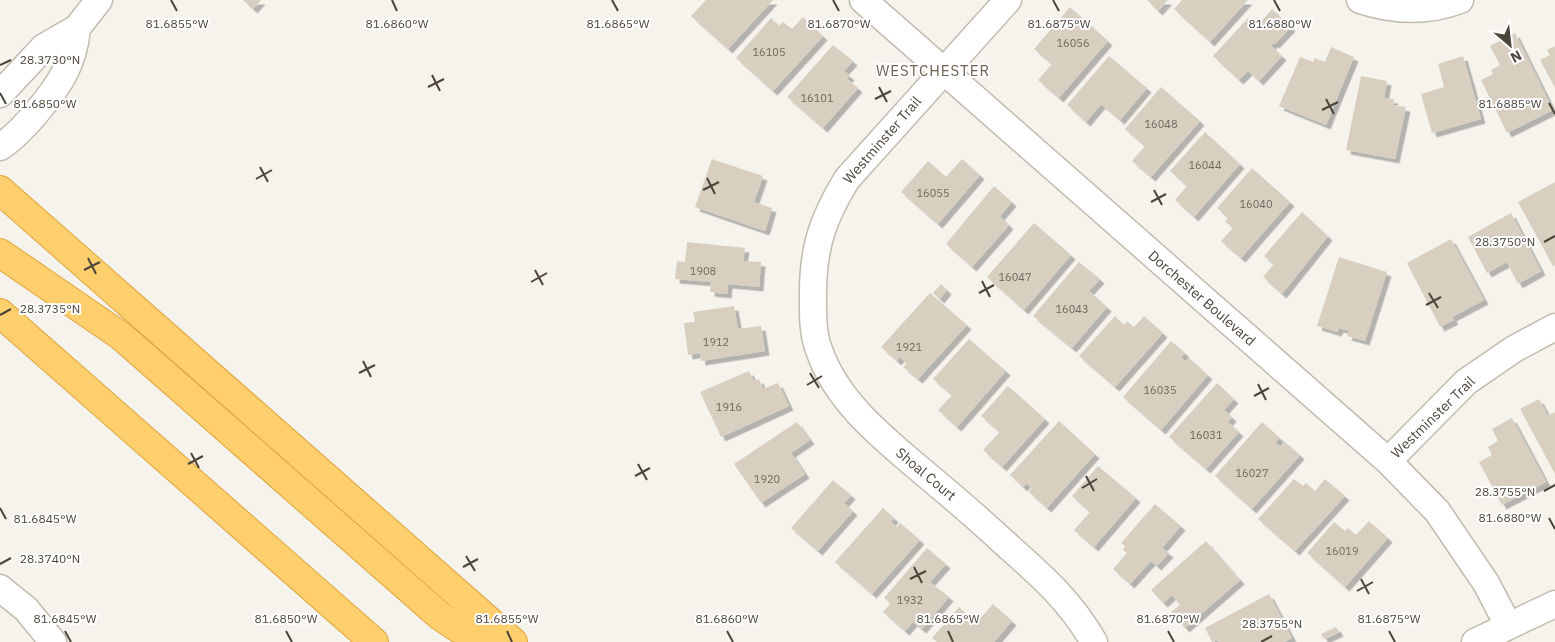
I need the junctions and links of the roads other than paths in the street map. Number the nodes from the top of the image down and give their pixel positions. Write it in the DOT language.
graph roads {
  1 [pos="99,0"];
  2 [pos="863,0"];
  3 [pos="1008,0"];
  4 [pos="1360,0"];
  5 [pos="1460,0"];
  6 [pos="77,28"];
  7 [pos="943,71"];
  8 [pos="0,94"];
  9 [pos="0,147"];
  10 [pos="0,190"];
  11 [pos="0,253"];
  12 [pos="813,278"];
  13 [pos="0,313"];
  14 [pos="1555,327"];
  15 [pos="1388,461"];
  16 [pos="0,588"];
  17 [pos="1555,604"];
  18 [pos="1508,625"];
  19 [pos="53,642"];
  20 [pos="374,642"];
  21 [pos="490,642"];
  22 [pos="513,642"];
  23 [pos="1094,642"];
  24 [pos="1476,642"];
  1 -- 6 [label="street"];
  2 -- 7 [label="street, Dorchester Boulevard"];
  3 -- 7 [label="street, Westminster Trail"];
  4 -- 5 [label="street"];
  6 -- 8 [label="street"];
  6 -- 9 [label="street"];
  7 -- 12 [label="street, Westminster Trail"];
  7 -- 15 [label="street, Dorchester Boulevard"];
  10 -- 22 [label="highway"];
  11 -- 21 [label="highway"];
  12 -- 23 [label="street, Shoal Court"];
  13 -- 20 [label="highway"];
  14 -- 15 [label="street, Westminster Trail"];
  15 -- 18 [label="street, Dorchester Boulevard"];
  16 -- 19 [label="street"];
  17 -- 18 [label="street"];
  18 -- 24 [label="street"];
}
